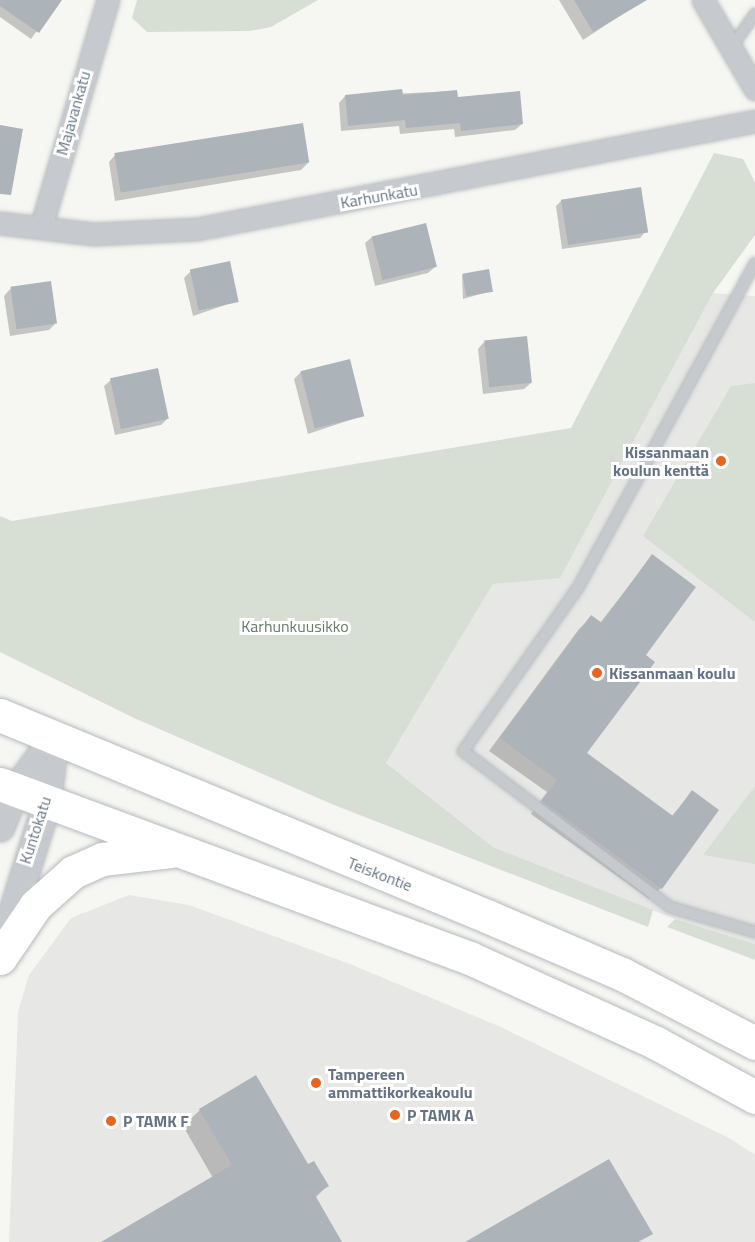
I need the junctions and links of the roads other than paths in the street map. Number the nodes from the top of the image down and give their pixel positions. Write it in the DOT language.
graph roads {
  1 [pos="108,0"];
  2 [pos="703,0"];
  3 [pos="755,14"];
  4 [pos="731,48"];
  5 [pos="755,89"];
  6 [pos="755,121"];
  7 [pos="0,223"];
  8 [pos="41,227"];
  9 [pos="755,263"];
  10 [pos="0,715"];
  11 [pos="54,738"];
  12 [pos="8,787"];
  13 [pos="47,801"];
  14 [pos="0,826"];
  15 [pos="182,851"];
  16 [pos="755,932"];
  17 [pos="0,953"];
  18 [pos="0,958"];
  19 [pos="755,1043"];
  20 [pos="755,1097"];
  1 -- 8 [label="street, Majavankatu"];
  2 -- 4 [label="street"];
  3 -- 4 [label="lane"];
  4 -- 5 [label="street"];
  6 -- 8 [label="street, Karhunkatu"];
  7 -- 8 [label="street, Karhunkatu"];
  9 -- 16 [label="lane"];
  10 -- 11 [label="highway, Teiskontie"];
  11 -- 12 [label="street, Kuntokatu"];
  11 -- 13 [label="street, Kuntokatu"];
  11 -- 19 [label="highway, Teiskontie"];
  12 -- 13 [label="highway"];
  12 -- 14 [label="street, Kuntokatu"];
  13 -- 15 [label="highway"];
  13 -- 17 [label="street, Kuntokatu"];
  15 -- 18 [label="highway"];
  15 -- 20 [label="highway"];
}
